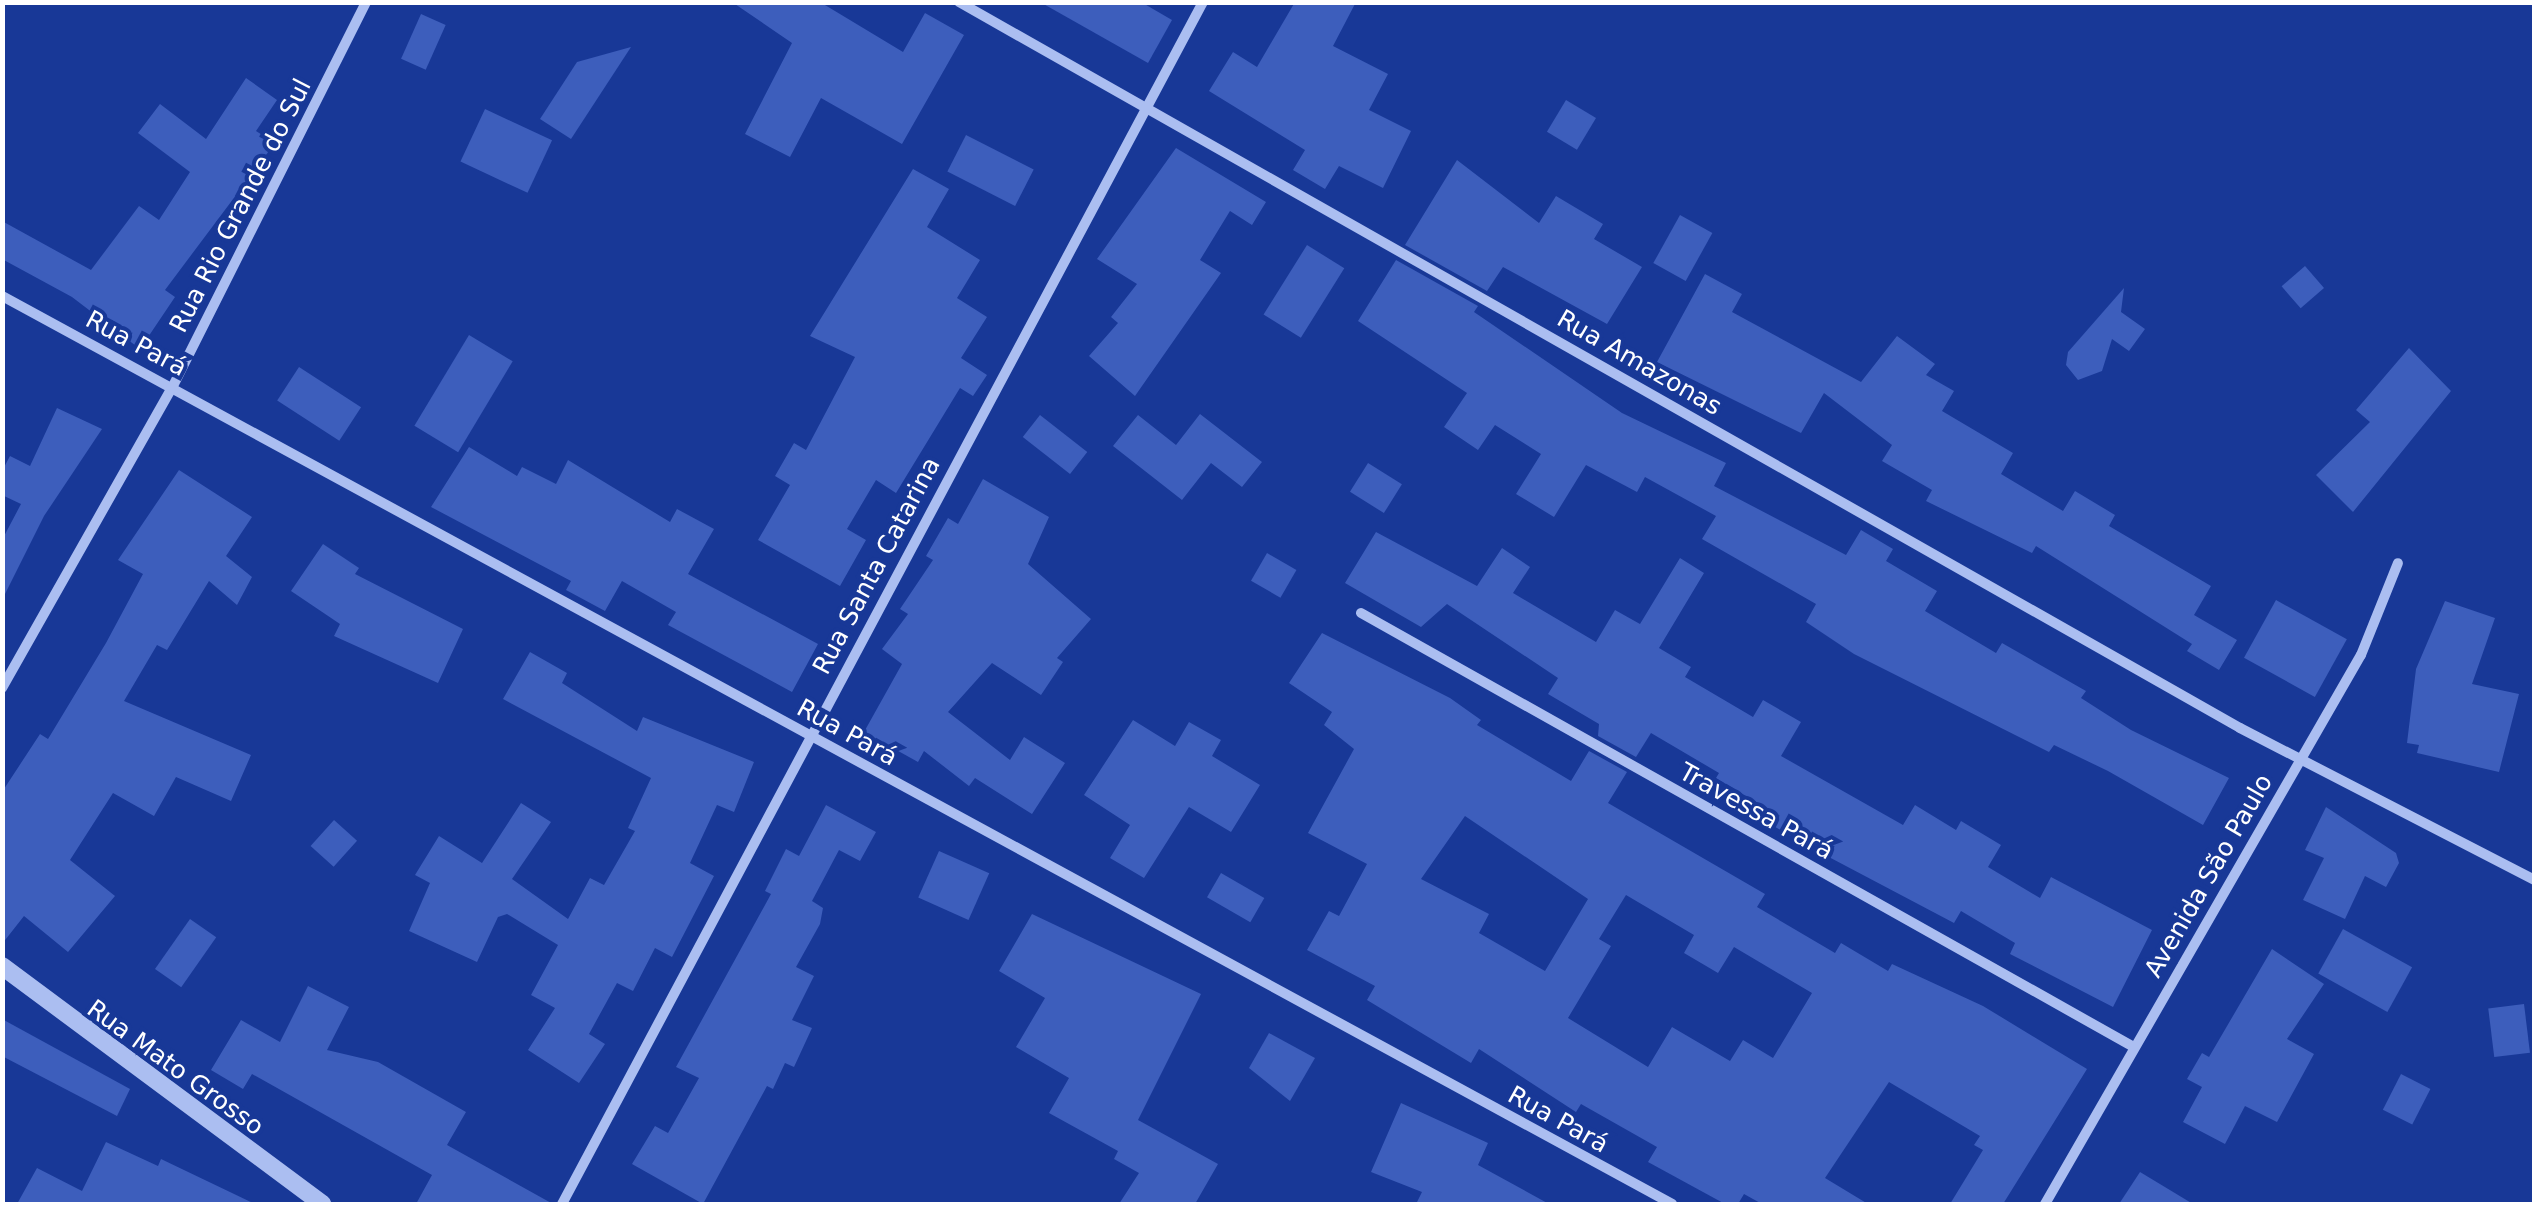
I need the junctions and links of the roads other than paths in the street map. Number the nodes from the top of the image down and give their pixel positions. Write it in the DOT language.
graph roads {
  1 [pos="366,2"];
  2 [pos="959,2"];
  3 [pos="1203,2"];
  4 [pos="1148,106"];
  5 [pos="2,296"];
  6 [pos="172,386"];
  7 [pos="2398,563"];
  8 [pos="1361,613"];
  9 [pos="2,688"];
  10 [pos="808,735"];
  11 [pos="2299,758"];
  12 [pos="2534,880"];
  13 [pos="2,966"];
  14 [pos="2132,1046"];
  15 [pos="322,1204"];
  16 [pos="562,1204"];
  17 [pos="1672,1204"];
  18 [pos="2045,1204"];
  1 -- 6 [label="street, Rua Rio Grande do Sul"];
  2 -- 4 [label="street, Rua Amazonas"];
  3 -- 4 [label="street, Rua Santa Catarina"];
  4 -- 10 [label="street, Rua Santa Catarina"];
  4 -- 11 [label="street, Rua Amazonas"];
  5 -- 6 [label="street, Rua Pará"];
  6 -- 9 [label="street, Rua Rio Grande do Sul"];
  6 -- 10 [label="street, Rua Pará"];
  7 -- 11 [label="street, Avenida São Paulo"];
  8 -- 14 [label="street, Travessa Pará"];
  10 -- 16 [label="street, Rua Santa Catarina"];
  10 -- 17 [label="street, Rua Pará"];
  11 -- 12 [label="street, Rua Amazonas"];
  11 -- 14 [label="street, Avenida São Paulo"];
  13 -- 15 [label="street, Rua Mato Grosso"];
  14 -- 18 [label="street, Avenida São Paulo"];
}
